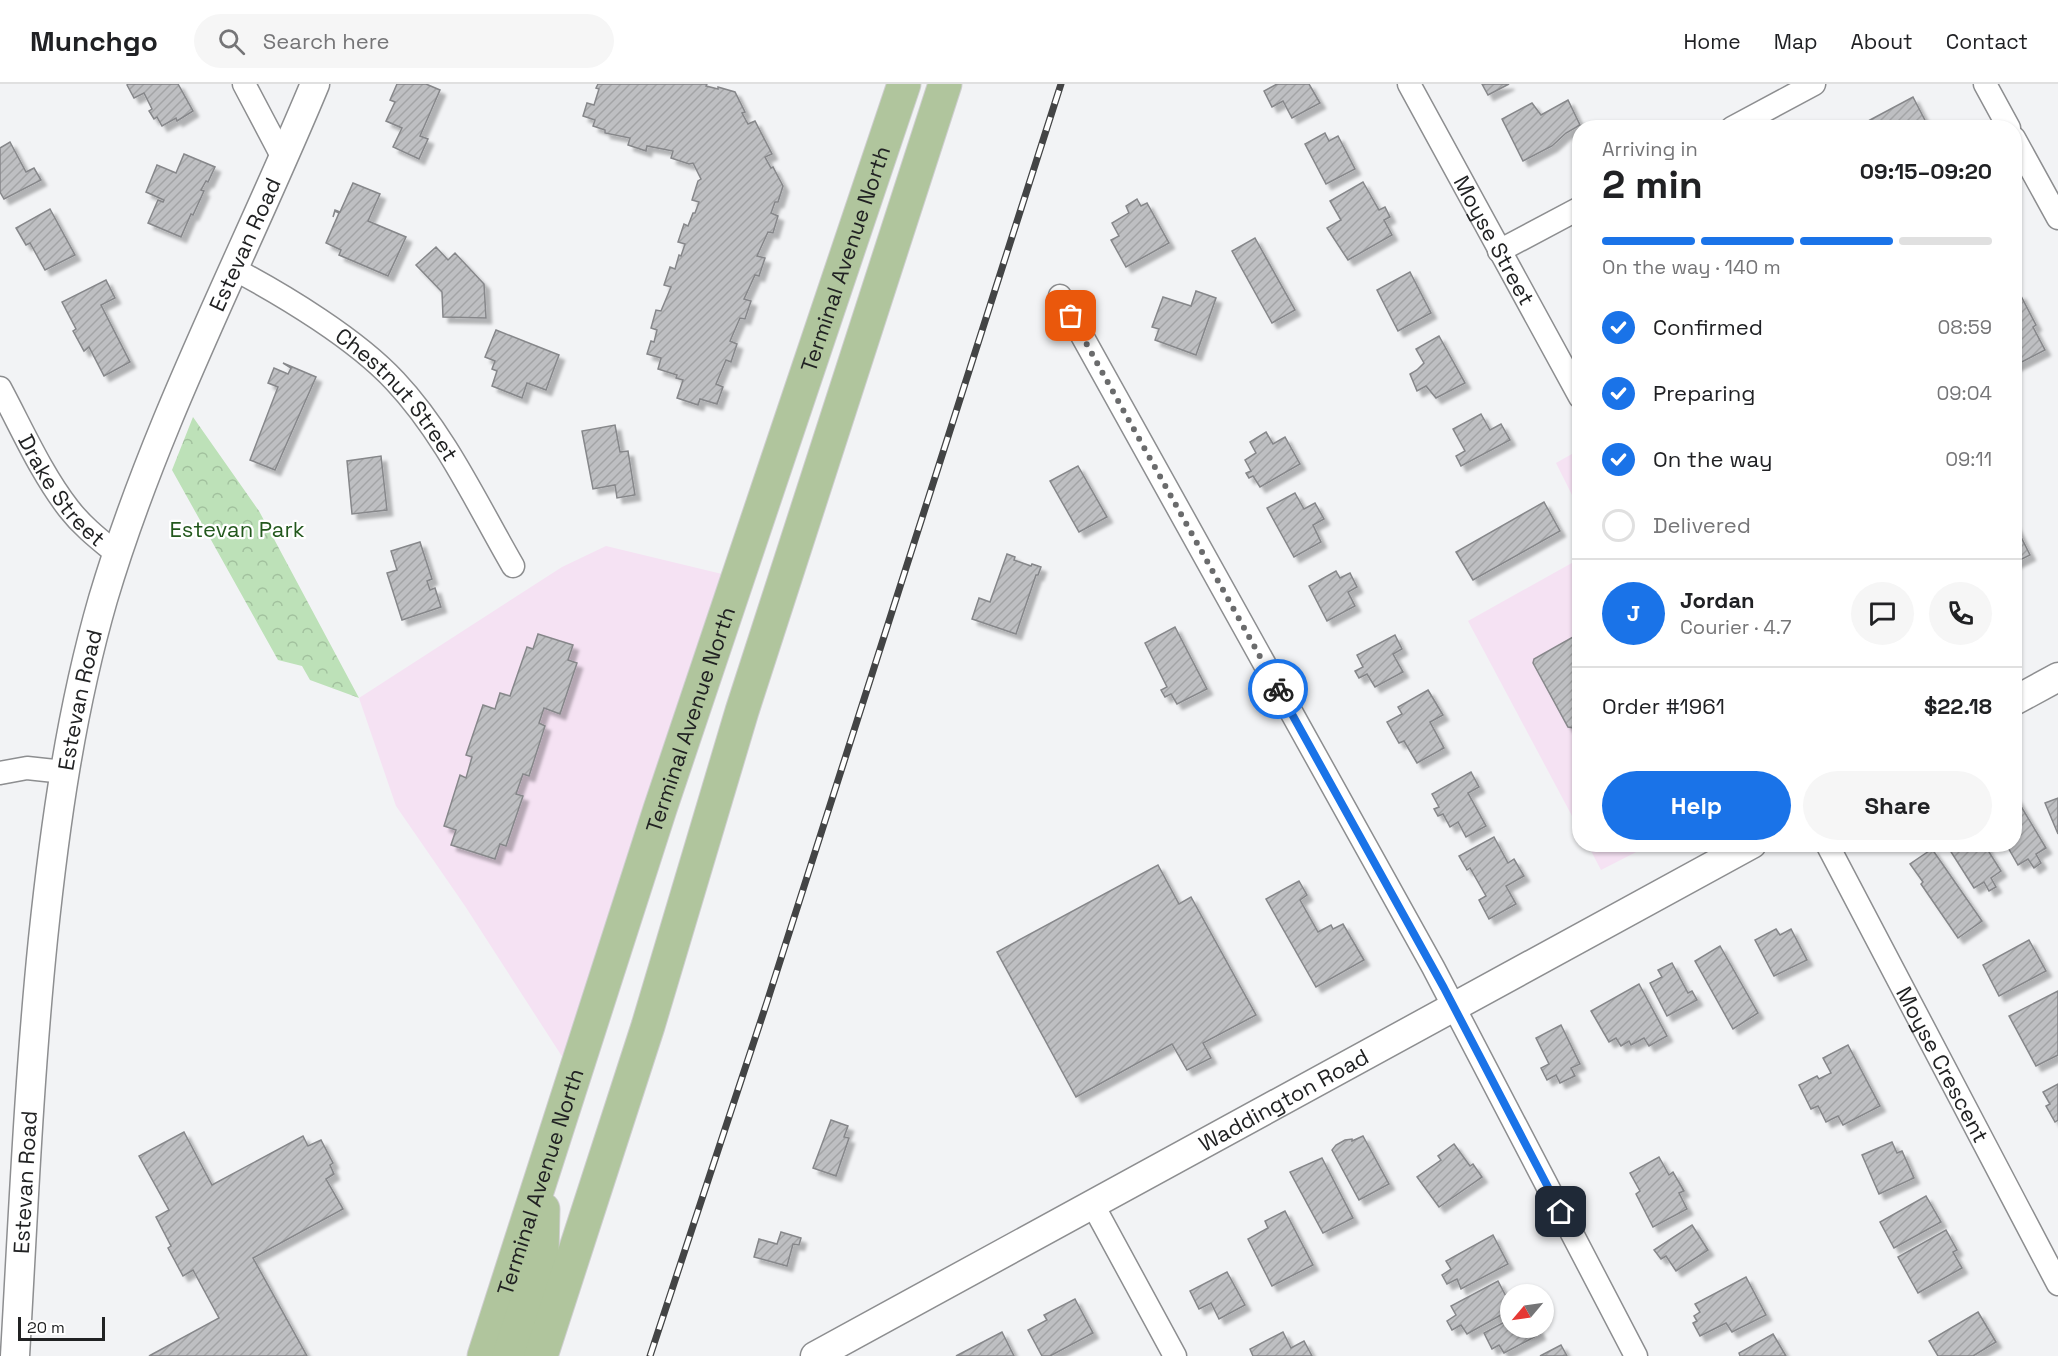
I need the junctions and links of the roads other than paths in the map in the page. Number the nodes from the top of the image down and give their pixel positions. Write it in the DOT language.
graph roads {
  1 [pos="244,84"];
  2 [pos="315,84"];
  3 [pos="904,84"];
  4 [pos="945,84"];
  5 [pos="1409,84"];
  6 [pos="1814,84"];
  7 [pos="1985,84"];
  8 [pos="1747,120"];
  9 [pos="2005,120"];
  10 [pos="2022,153"];
  11 [pos="283,158"];
  12 [pos="1572,212"];
  13 [pos="2058,218"];
  14 [pos="1499,251"];
  15 [pos="234,269"];
  16 [pos="1060,296"];
  17 [pos="1572,383"];
  18 [pos="0,388"];
  19 [pos="117,554"];
  20 [pos="513,566"];
  21 [pos="2058,678"];
  22 [pos="2022,697"];
  23 [pos="64,772"];
  24 [pos="0,773"];
  25 [pos="1738,852"];
  26 [pos="1831,852"];
  27 [pos="1455,1008"];
  28 [pos="544,1174"];
  29 [pos="1093,1205"];
  30 [pos="2058,1284"];
  31 [pos="15,1356"];
  32 [pos="484,1356"];
  33 [pos="509,1356"];
  34 [pos="541,1356"];
  35 [pos="815,1356"];
  36 [pos="1175,1356"];
  37 [pos="1636,1356"];
  1 -- 11 [label="street"];
  2 -- 11 [label="street, Estevan Road"];
  3 -- 28 [label="main road, Terminal Avenue North"];
  4 -- 34 [label="main road, Terminal Avenue North"];
  5 -- 14 [label="street, Moyse Street"];
  6 -- 8 [label="street"];
  7 -- 9 [label="street"];
  10 -- 13 [label="street"];
  11 -- 15 [label="street, Estevan Road"];
  12 -- 14 [label="street"];
  14 -- 17 [label="street, Moyse Street"];
  15 -- 19 [label="street, Estevan Road"];
  15 -- 20 [label="street, Chestnut Street"];
  16 -- 27 [label="street"];
  18 -- 19 [label="street, Drake Street"];
  19 -- 23 [label="street, Estevan Road"];
  21 -- 22 [label="street"];
  23 -- 24 [label="street"];
  23 -- 31 [label="street, Estevan Road"];
  25 -- 27 [label="street, Waddington Road"];
  26 -- 30 [label="street, Moyse Crescent"];
  27 -- 29 [label="street, Waddington Road"];
  27 -- 37 [label="street"];
  28 -- 32 [label="main road, Terminal Avenue North"];
  28 -- 33 [label="main road"];
  29 -- 35 [label="street, Waddington Road"];
  29 -- 36 [label="street"];
}
